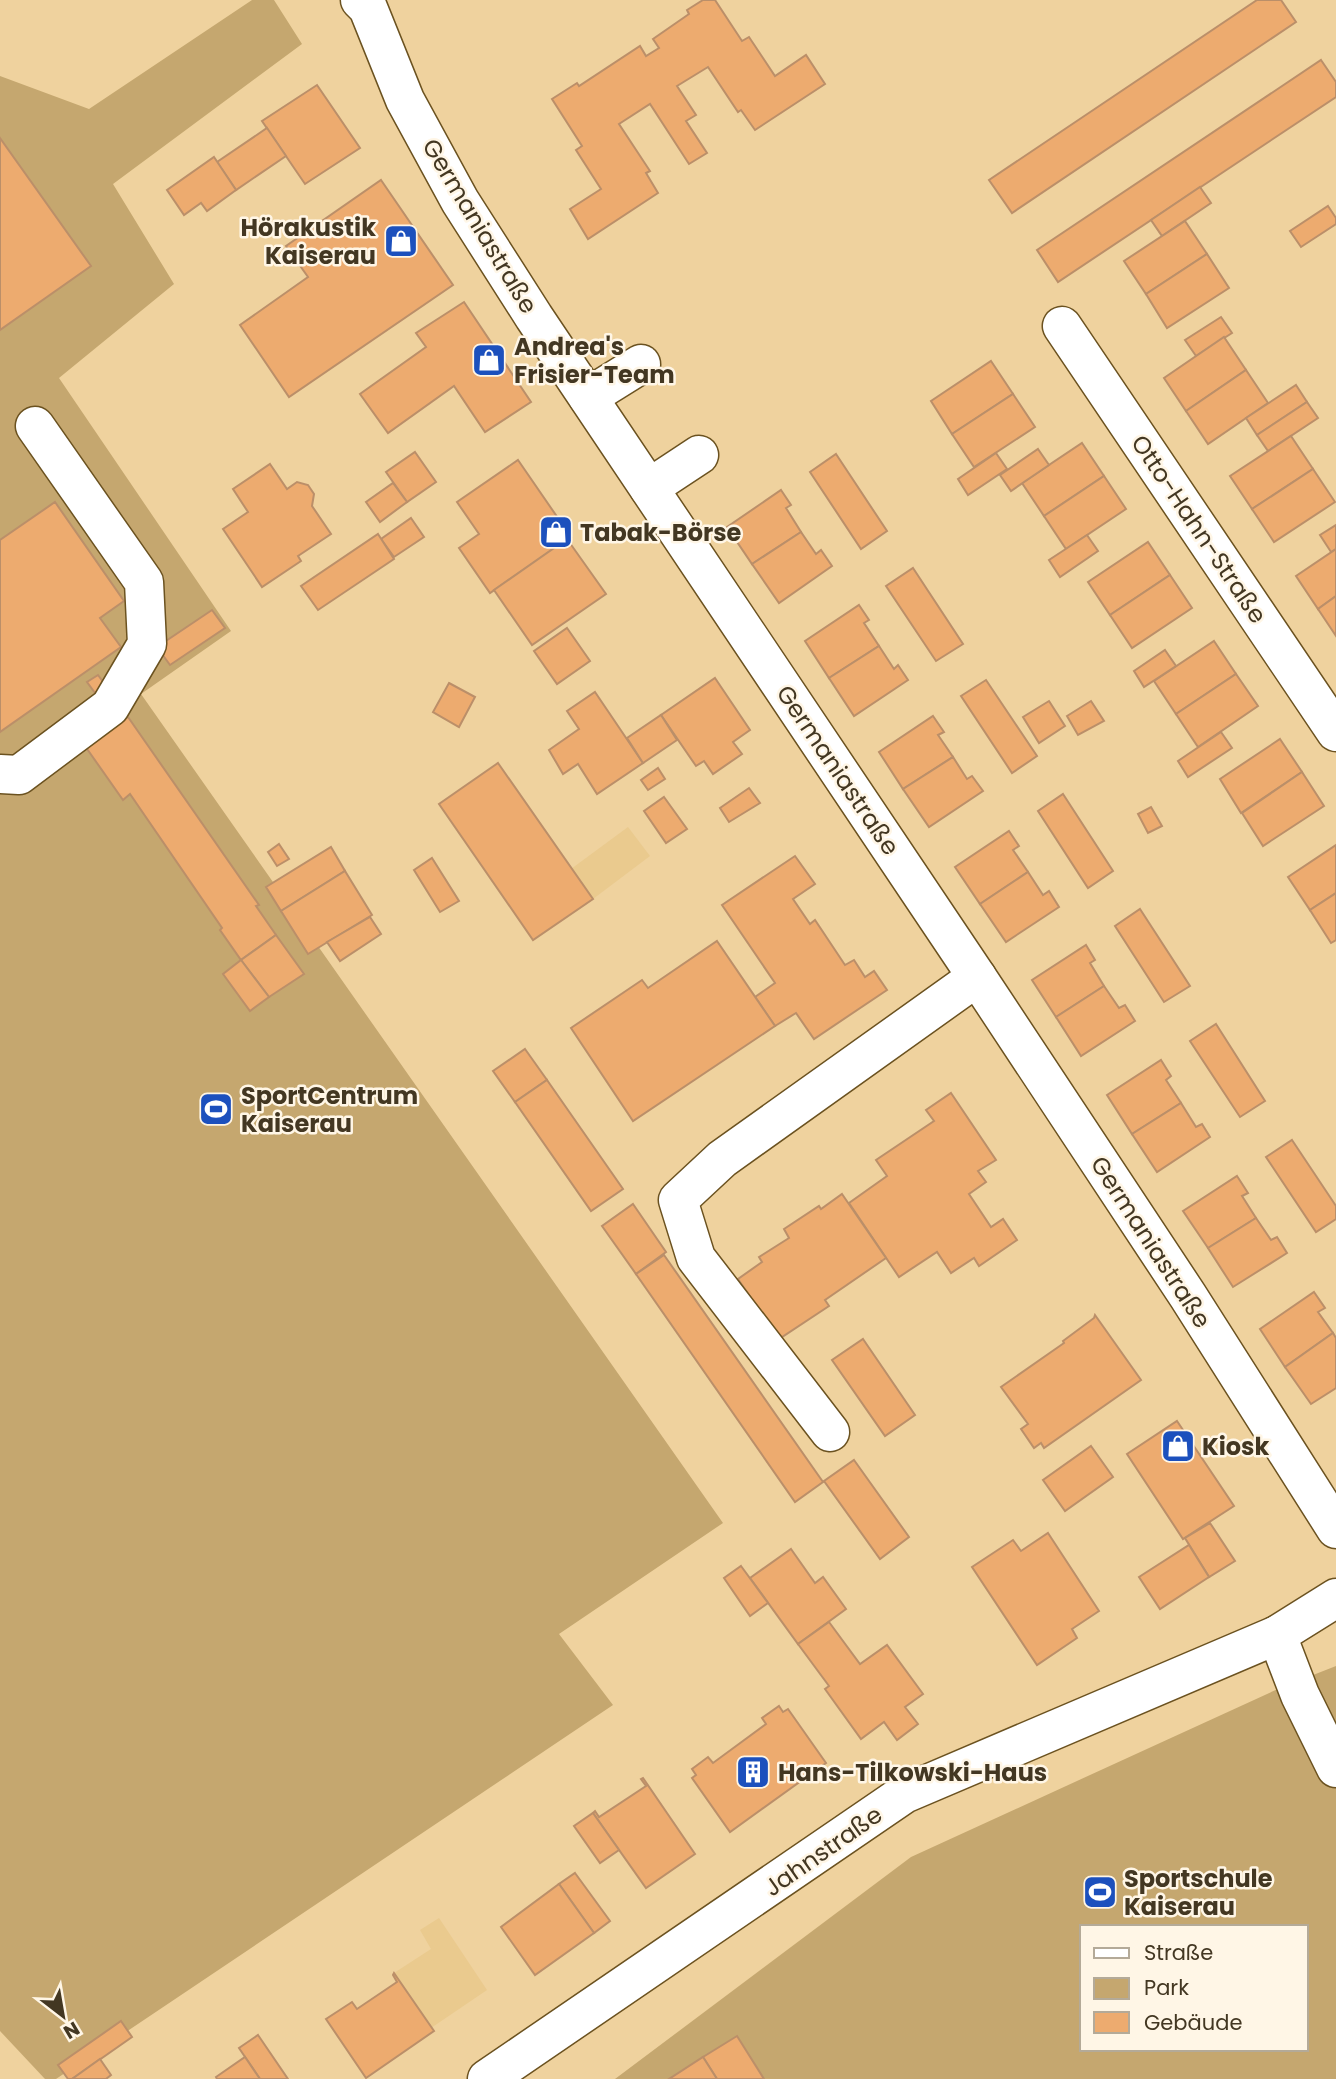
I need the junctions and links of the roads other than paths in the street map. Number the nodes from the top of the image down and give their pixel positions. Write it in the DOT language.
graph roads {
  1 [pos="369,3"];
  2 [pos="1062,326"];
  3 [pos="640,364"];
  4 [pos="587,397"];
  5 [pos="36,426"];
  6 [pos="699,455"];
  7 [pos="649,488"];
  8 [pos="1336,732"];
  9 [pos="0,774"];
  10 [pos="977,977"];
  11 [pos="830,1432"];
  12 [pos="1336,1529"];
  13 [pos="1336,1598"];
  14 [pos="1277,1634"];
  15 [pos="1336,1768"];
  16 [pos="487,2079"];
  1 -- 4 [label="street, Germaniastraße"];
  2 -- 8 [label="street, Otto-Hahn-Straße"];
  3 -- 4 [label="street"];
  4 -- 7 [label="street, Germaniastraße"];
  5 -- 9 [label="street"];
  6 -- 7 [label="street"];
  7 -- 10 [label="street, Germaniastraße"];
  10 -- 11 [label="street"];
  10 -- 12 [label="street, Germaniastraße"];
  13 -- 14 [label="street, Jahnstraße"];
  14 -- 15 [label="street"];
  14 -- 16 [label="street, Jahnstraße"];
}
